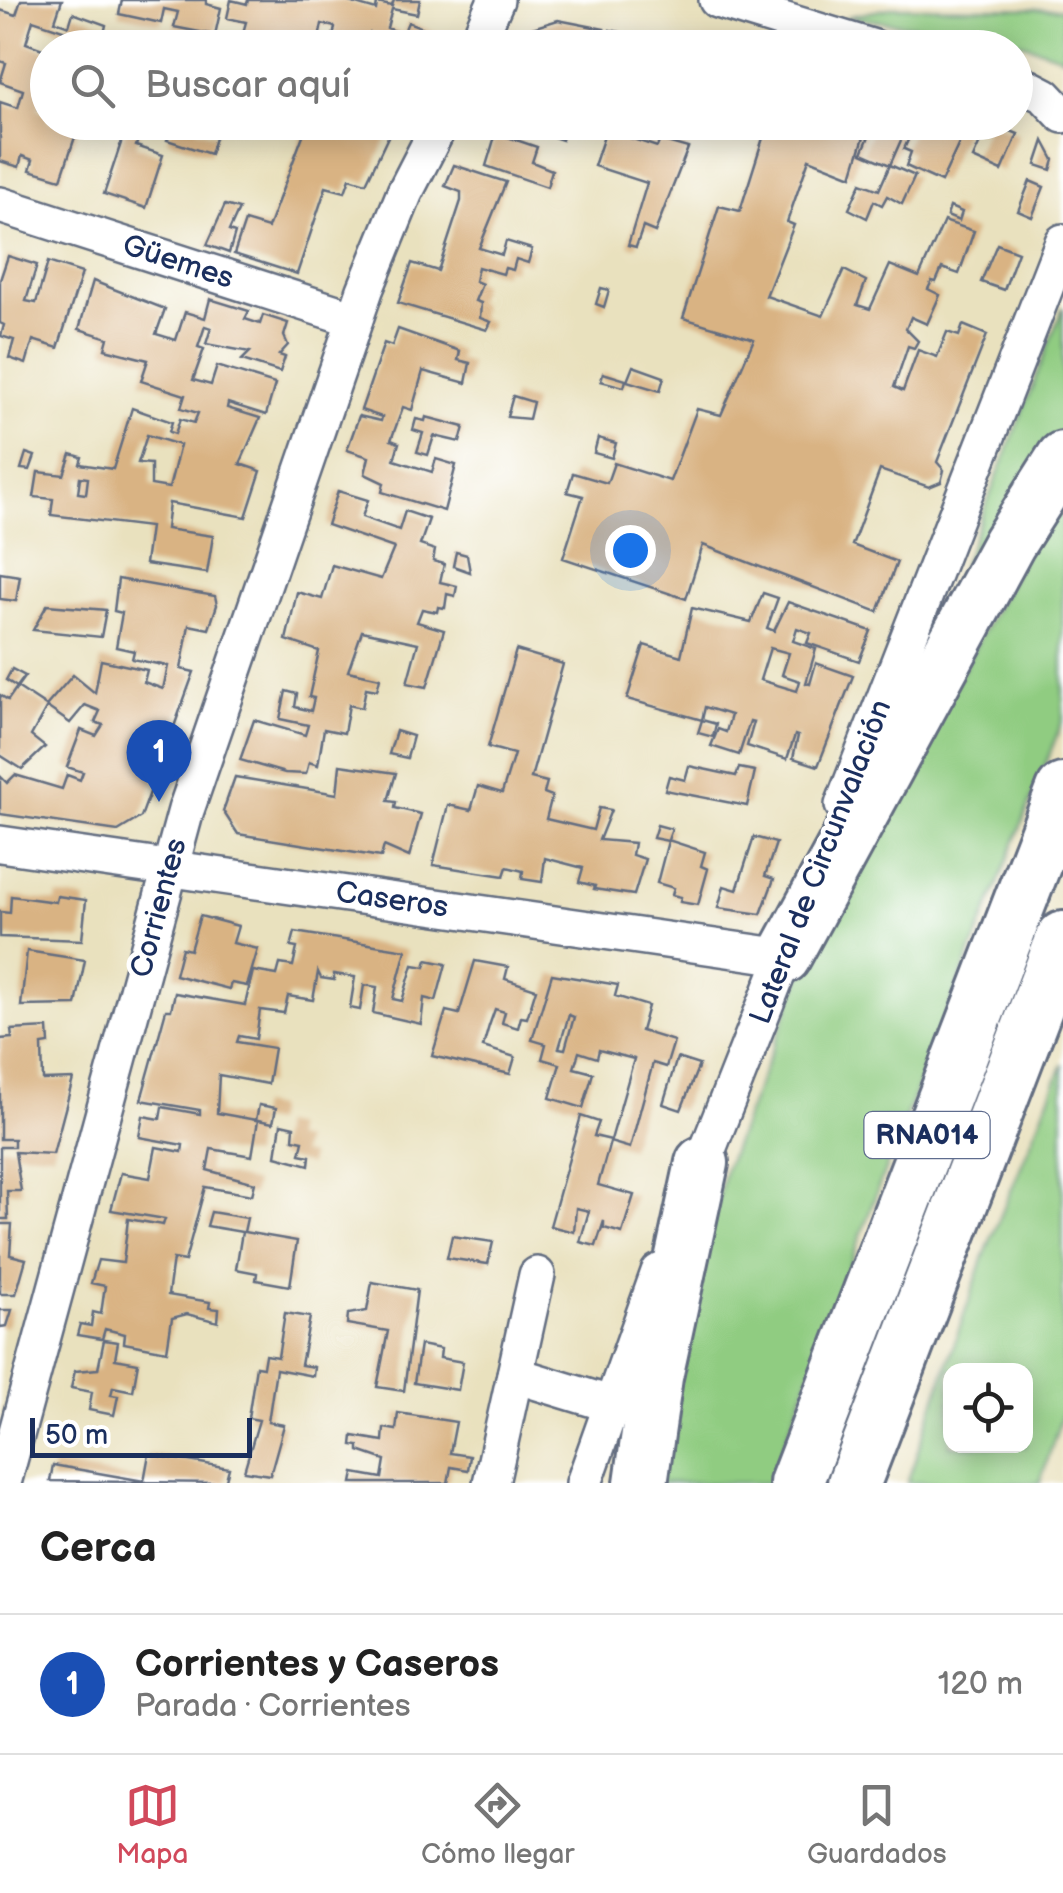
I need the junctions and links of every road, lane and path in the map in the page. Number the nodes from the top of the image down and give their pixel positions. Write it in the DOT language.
graph roads {
  1 [pos="496,0"];
  2 [pos="717,0"];
  3 [pos="482,30"];
  4 [pos="815,30"];
  5 [pos="1033,90"];
  6 [pos="1063,115"];
  7 [pos="432,140"];
  8 [pos="0,205"];
  9 [pos="1063,242"];
  10 [pos="356,319"];
  11 [pos="1063,458"];
  12 [pos="1063,790"];
  13 [pos="0,844"];
  14 [pos="170,868"];
  15 [pos="1063,938"];
  16 [pos="784,957"];
  17 [pos="1063,1008"];
  18 [pos="702,1164"];
  19 [pos="965,1186"];
  20 [pos="537,1275"];
  21 [pos="923,1298"];
  22 [pos="515,1375"];
  23 [pos="610,1404"];
  24 [pos="2,1483"];
  25 [pos="491,1483"];
  26 [pos="584,1483"];
  27 [pos="641,1483"];
  28 [pos="796,1483"];
  29 [pos="854,1483"];
  30 [pos="879,1483"];
  1 -- 3 [label="street"];
  2 -- 4 [label="street"];
  5 -- 6 [label="street"];
  7 -- 10 [label="street, Corrientes"];
  8 -- 10 [label="street, Güemes"];
  9 -- 16 [label="street, Lateral de Circunvalación"];
  10 -- 14 [label="street, Corrientes"];
  11 -- 16 [label="highway"];
  12 -- 28 [label="highway, RNA014"];
  13 -- 14 [label="street, Caseros"];
  14 -- 16 [label="street, Caseros"];
  14 -- 24 [label="street, Corrientes"];
  15 -- 19 [label="highway, RNA014"];
  16 -- 18 [label="street, Lateral de Circunvalación"];
  17 -- 19 [label="highway"];
  18 -- 23 [label="street, Lateral de Circunvalación"];
  18 -- 27 [label="highway"];
  19 -- 21 [label="highway, RNA014"];
  20 -- 22 [label="street"];
  21 -- 29 [label="highway, RNA014"];
  21 -- 30 [label="highway"];
  22 -- 23 [label="street"];
  22 -- 25 [label="street"];
  23 -- 26 [label="street, Lateral de Circunvalación"];
}
